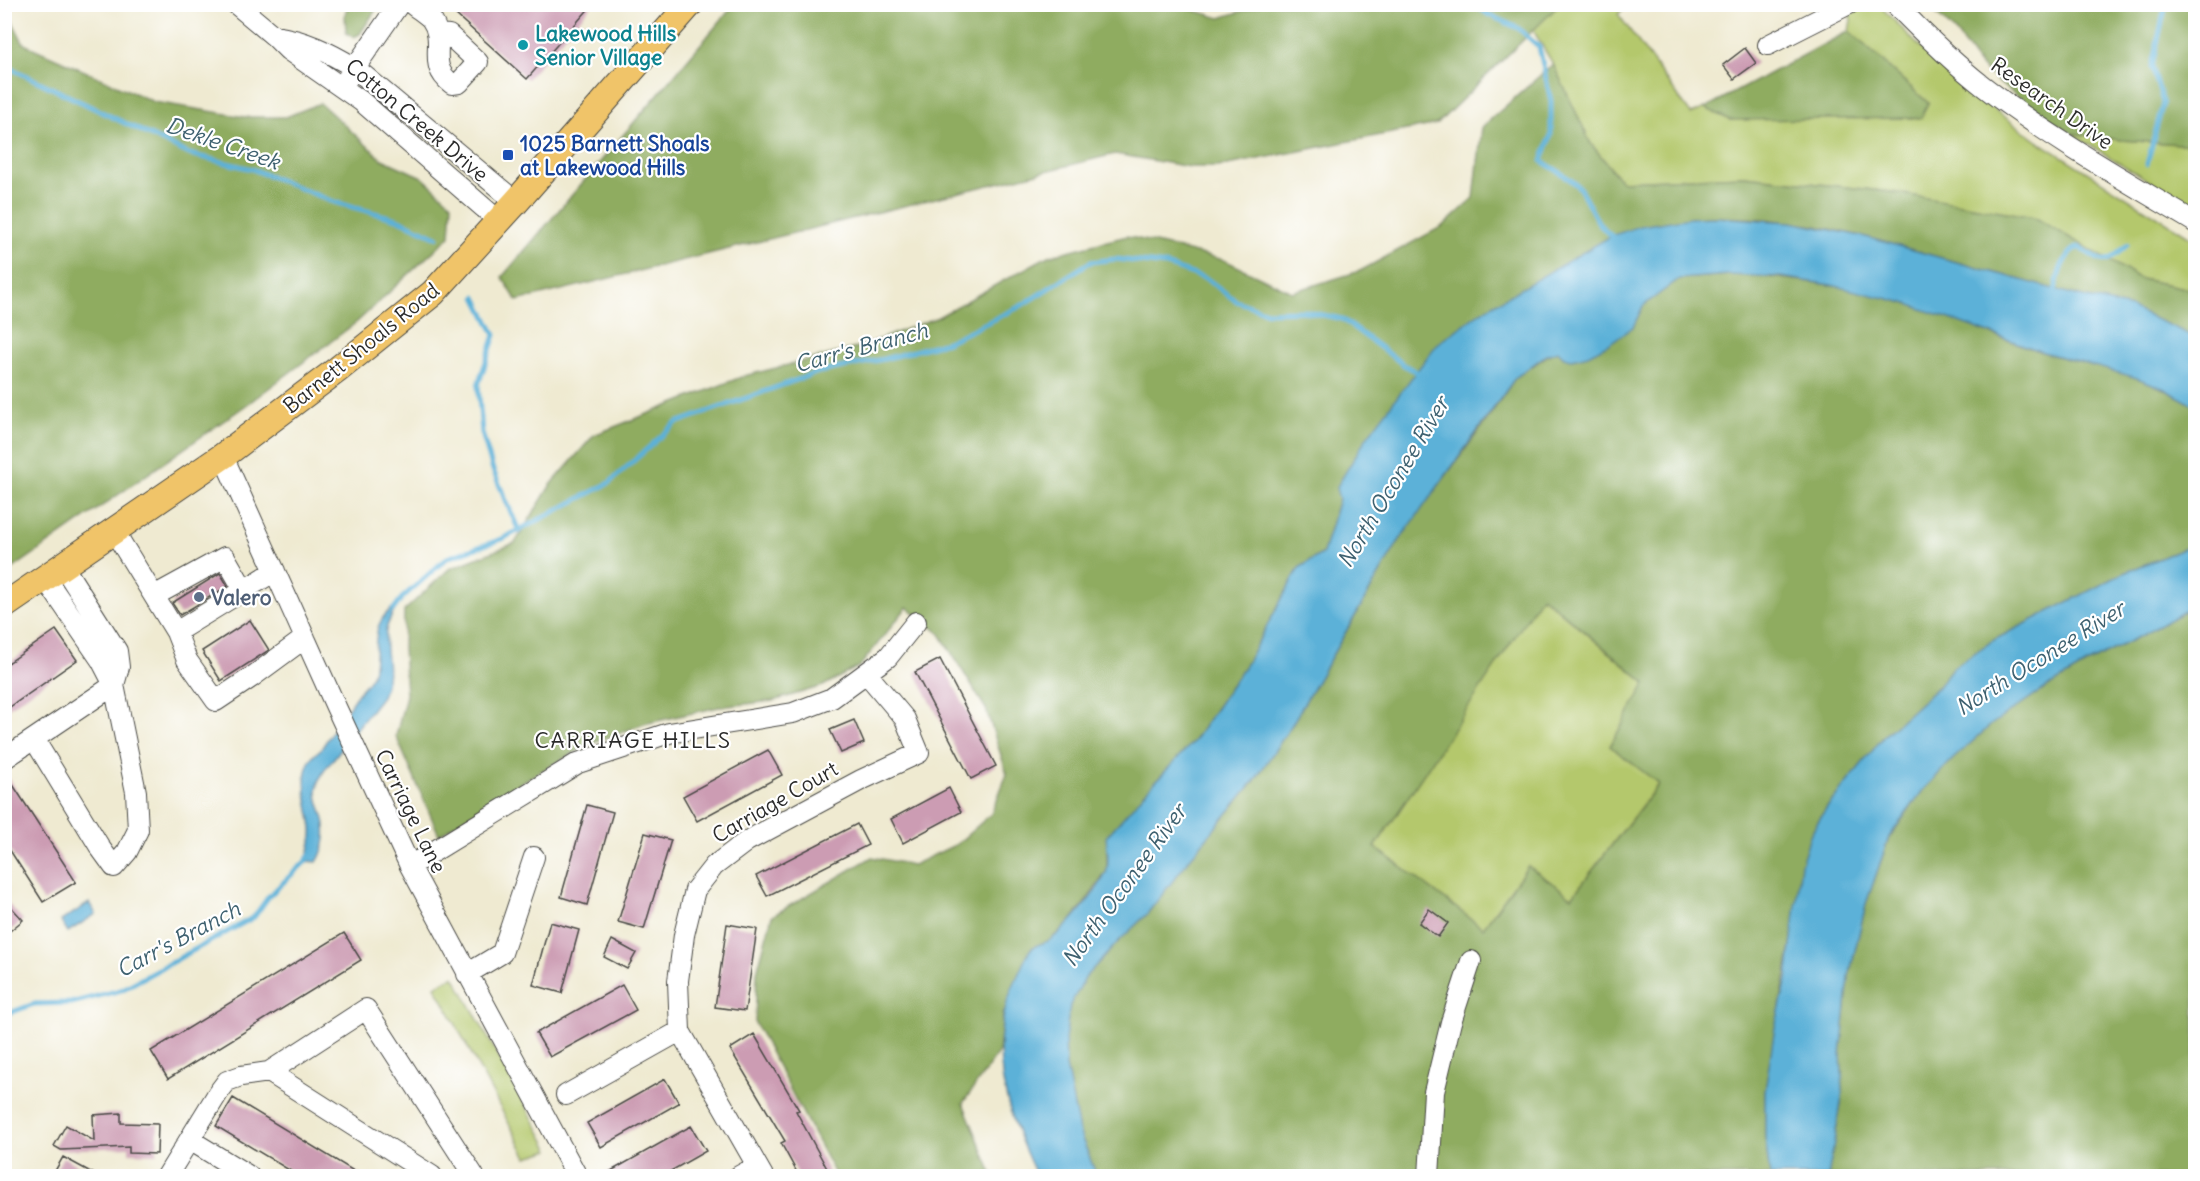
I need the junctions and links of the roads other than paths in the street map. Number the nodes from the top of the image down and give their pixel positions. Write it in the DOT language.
graph roads {
  1 [pos="236,4"];
  2 [pos="399,4"];
  3 [pos="412,4"];
  4 [pos="690,4"];
  5 [pos="1849,4"];
  6 [pos="1896,4"];
  7 [pos="438,34"];
  8 [pos="274,36"];
  9 [pos="1768,45"];
  10 [pos="355,68"];
  11 [pos="342,86"];
  12 [pos="516,202"];
  13 [pos="499,221"];
  14 [pos="2196,223"];
  15 [pos="223,456"];
  16 [pos="114,531"];
  17 [pos="274,571"];
  18 [pos="54,572"];
  19 [pos="244,590"];
  20 [pos="154,596"];
  21 [pos="4,606"];
  22 [pos="916,622"];
  23 [pos="176,632"];
  24 [pos="304,638"];
  25 [pos="867,674"];
  26 [pos="114,685"];
  27 [pos="34,739"];
  28 [pos="4,759"];
  29 [pos="534,857"];
  30 [pos="410,866"];
  31 [pos="1471,961"];
  32 [pos="467,974"];
  33 [pos="680,1031"];
  34 [pos="269,1072"];
  35 [pos="566,1095"];
  36 [pos="190,1140"];
  37 [pos="760,1171"];
  38 [pos="167,1176"];
  39 [pos="249,1176"];
  40 [pos="432,1176"];
  41 [pos="474,1176"];
  42 [pos="577,1176"];
  43 [pos="739,1176"];
  44 [pos="1429,1176"];
  1 -- 8 [label="street, Cotton Creek Drive"];
  2 -- 10 [label="street"];
  3 -- 7 [label="street"];
  4 -- 12 [label="main road, Barnett Shoals Road"];
  5 -- 9 [label="street"];
  6 -- 14 [label="street, Research Drive"];
  8 -- 10 [label="street, Cotton Creek Drive"];
  8 -- 11 [label="street, Cotton Creek Drive"];
  10 -- 11 [label="street"];
  10 -- 12 [label="street, Cotton Creek Drive"];
  11 -- 13 [label="street, Cotton Creek Drive"];
  12 -- 13 [label="main road, Barnett Shoals Road"];
  13 -- 15 [label="main road, Barnett Shoals Road"];
  15 -- 16 [label="main road, Barnett Shoals Road"];
  15 -- 17 [label="street, Carriage Lane"];
  16 -- 18 [label="main road, Barnett Shoals Road"];
  16 -- 20 [label="street"];
  17 -- 19 [label="street"];
  17 -- 24 [label="street, Carriage Lane"];
  18 -- 21 [label="main road, Barnett Shoals Road"];
  18 -- 26 [label="street"];
  19 -- 20 [label="street"];
  19 -- 23 [label="street"];
  20 -- 23 [label="street"];
  22 -- 25 [label="street"];
  23 -- 24 [label="street"];
  24 -- 30 [label="street, Carriage Lane"];
  25 -- 30 [label="street"];
  25 -- 33 [label="street, Carriage Court"];
  26 -- 27 [label="street"];
  26 -- 27 [label="street"];
  27 -- 28 [label="street"];
  29 -- 32 [label="street"];
  30 -- 32 [label="street, Carriage Lane"];
  31 -- 44 [label="street"];
  32 -- 42 [label="street, Carriage Lane"];
  33 -- 35 [label="street"];
  33 -- 37 [label="street, Carriage Court"];
  34 -- 36 [label="street"];
  34 -- 40 [label="street"];
  34 -- 41 [label="street"];
  36 -- 38 [label="street"];
  36 -- 39 [label="street"];
  37 -- 43 [label="street"];
}
